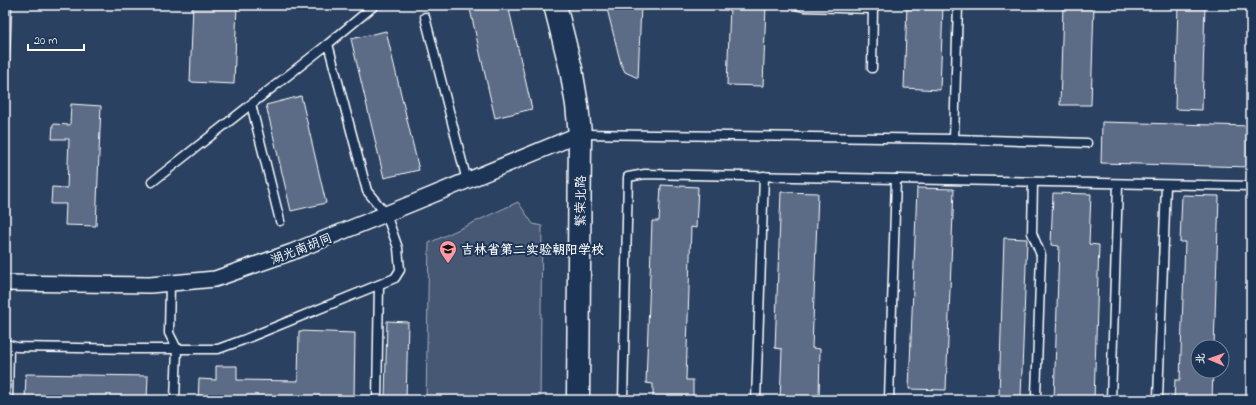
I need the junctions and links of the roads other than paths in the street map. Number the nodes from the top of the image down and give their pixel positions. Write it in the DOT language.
graph roads {
  1 [pos="375,5"];
  2 [pos="555,5"];
  3 [pos="796,5"];
  4 [pos="958,5"];
  5 [pos="873,7"];
  6 [pos="425,17"];
  7 [pos="328,44"];
  8 [pos="872,68"];
  9 [pos="251,104"];
  10 [pos="580,134"];
  11 [pos="954,139"];
  12 [pos="1087,143"];
  13 [pos="764,176"];
  14 [pos="896,179"];
  15 [pos="467,181"];
  16 [pos="152,182"];
  17 [pos="1033,182"];
  18 [pos="1118,184"];
  19 [pos="1166,185"];
  20 [pos="1251,186"];
  21 [pos="386,214"];
  22 [pos="280,221"];
  23 [pos="5,283"];
  24 [pos="170,283"];
  25 [pos="379,284"];
  26 [pos="7,345"];
  27 [pos="177,349"];
  28 [pos="1036,395"];
  29 [pos="889,399"];
  30 [pos="8,400"];
  31 [pos="176,400"];
  32 [pos="377,400"];
  33 [pos="578,400"];
  34 [pos="623,400"];
  35 [pos="756,400"];
  36 [pos="1112,400"];
  37 [pos="1156,400"];
  1 -- 7 [label="lane"];
  2 -- 10 [label="street, 繁荣北路"];
  3 -- 5 [label="lane"];
  4 -- 11 [label="lane"];
  5 -- 8 [label="lane"];
  6 -- 15 [label="lane"];
  7 -- 9 [label="lane"];
  7 -- 21 [label="lane"];
  9 -- 16 [label="lane"];
  9 -- 22 [label="lane"];
  10 -- 11 [label="lane"];
  10 -- 15 [label="street, 湖光南胡同"];
  10 -- 33 [label="street, 繁荣北路"];
  11 -- 12 [label="lane"];
  13 -- 14 [label="lane"];
  13 -- 34 [label="lane"];
  13 -- 35 [label="lane"];
  14 -- 17 [label="lane"];
  14 -- 29 [label="lane"];
  15 -- 21 [label="street, 湖光南胡同"];
  17 -- 18 [label="lane"];
  17 -- 28 [label="lane"];
  18 -- 19 [label="lane"];
  18 -- 36 [label="lane"];
  19 -- 20 [label="lane"];
  19 -- 37 [label="lane"];
  21 -- 24 [label="street, 湖光南胡同"];
  21 -- 25 [label="lane"];
  23 -- 24 [label="street, 湖光南胡同"];
  24 -- 27 [label="lane"];
  25 -- 27 [label="lane"];
  25 -- 32 [label="lane"];
  26 -- 27 [label="lane"];
  26 -- 30 [label="lane"];
  27 -- 31 [label="lane"];
}
